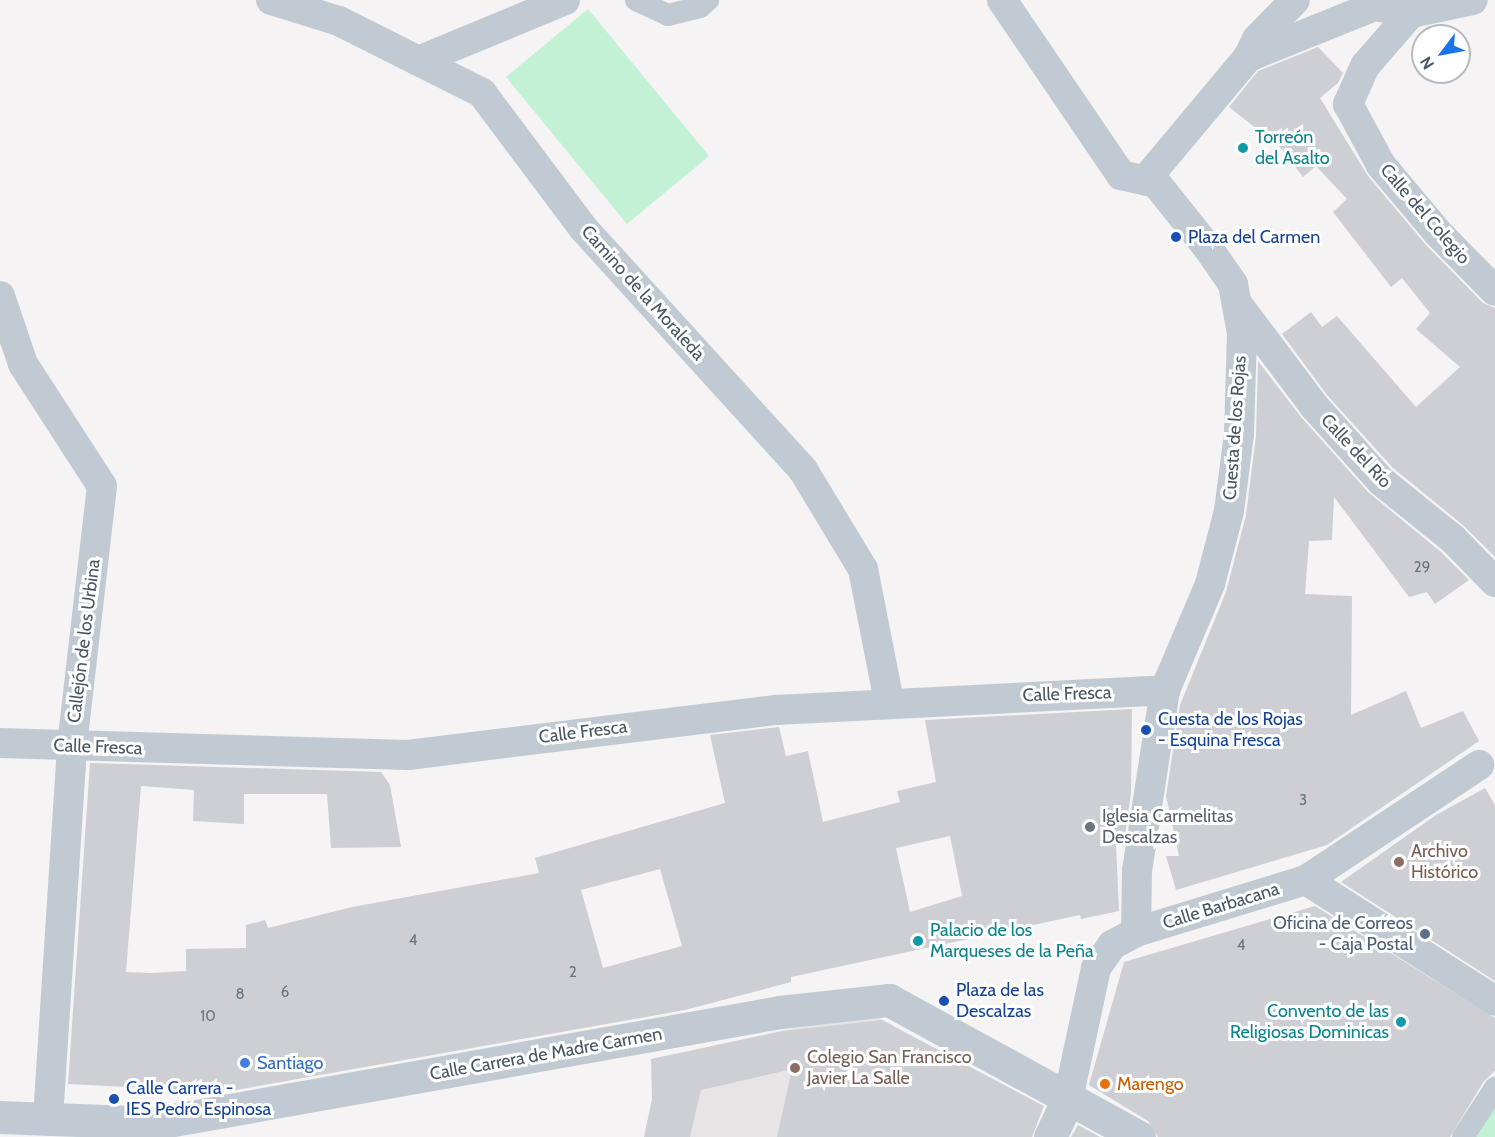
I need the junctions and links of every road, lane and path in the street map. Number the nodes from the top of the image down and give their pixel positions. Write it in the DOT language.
graph roads {
  1 [pos="271,0"];
  2 [pos="565,0"];
  3 [pos="636,0"];
  4 [pos="1002,0"];
  5 [pos="1294,0"];
  6 [pos="1473,0"];
  7 [pos="704,3"];
  8 [pos="344,10"];
  9 [pos="1411,13"];
  10 [pos="1248,57"];
  11 [pos="418,61"];
  12 [pos="1147,178"];
  13 [pos="1495,291"];
  14 [pos="0,296"];
  15 [pos="1236,302"];
  16 [pos="1495,582"];
  17 [pos="1166,690"];
  18 [pos="889,701"];
  19 [pos="0,742"];
  20 [pos="72,747"];
  21 [pos="1479,765"];
  22 [pos="1306,880"];
  23 [pos="1136,932"];
  24 [pos="1495,1001"];
  25 [pos="1495,1088"];
  26 [pos="1068,1099"];
  27 [pos="0,1117"];
  28 [pos="48,1120"];
  29 [pos="158,1130"];
  30 [pos="1050,1137"];
  31 [pos="1139,1137"];
  32 [pos="1463,1137"];
  1 -- 8 [label="street, Camino de la Moraleda"];
  2 -- 11 [label="street"];
  3 -- 7 [label="street"];
  4 -- 12 [label="street"];
  5 -- 10 [label="street"];
  6 -- 9 [label="street"];
  8 -- 11 [label="street, Camino de la Moraleda"];
  9 -- 10 [label="street"];
  9 -- 13 [label="street, Calle del Colegio"];
  10 -- 12 [label="street"];
  11 -- 18 [label="street, Camino de la Moraleda"];
  12 -- 15 [label="street, Cuesta de los Rojas"];
  14 -- 20 [label="street, Callejón de los Urbina"];
  15 -- 16 [label="street, Calle del Río"];
  15 -- 17 [label="street, Cuesta de los Rojas"];
  17 -- 18 [label="street, Calle Fresca"];
  17 -- 23 [label="street, Cuesta de los Rojas"];
  18 -- 20 [label="street, Calle Fresca"];
  19 -- 20 [label="street, Calle Fresca"];
  20 -- 28 [label="street, Callejón de los Urbina"];
  21 -- 22 [label="street, Calle Barbacana"];
  22 -- 23 [label="street, Calle Barbacana"];
  22 -- 24 [label="street"];
  23 -- 26 [label="street"];
  25 -- 32 [label="street"];
  26 -- 29 [label="street, Calle Carrera de Madre Carmen"];
  26 -- 30 [label="street"];
  26 -- 31 [label="street, Calle Carrera de Madre Carmen"];
  27 -- 28 [label="street, Calle Carrera de Madre Carmen"];
  28 -- 29 [label="street, Calle Carrera de Madre Carmen"];
}
